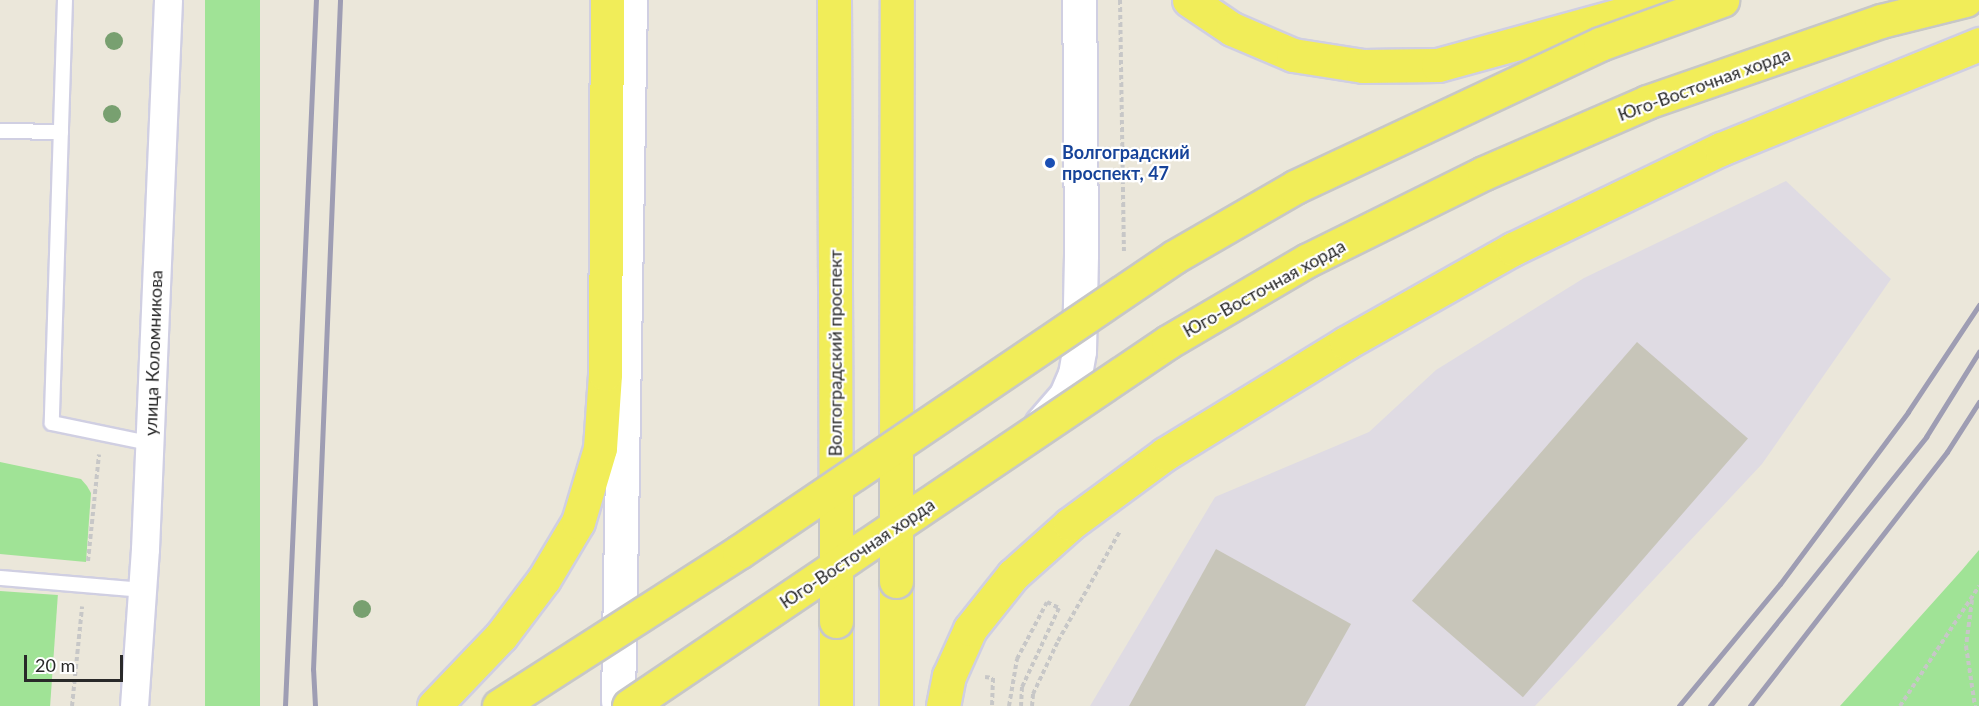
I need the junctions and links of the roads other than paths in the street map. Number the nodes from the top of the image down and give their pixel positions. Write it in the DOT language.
graph roads {
  1 [pos="65,0"];
  2 [pos="168,0"];
  3 [pos="607,0"];
  4 [pos="630,0"];
  5 [pos="834,0"];
  6 [pos="897,0"];
  7 [pos="904,0"];
  8 [pos="1079,0"];
  9 [pos="1189,0"];
  10 [pos="1674,0"];
  11 [pos="1722,0"];
  12 [pos="1965,0"];
  13 [pos="1979,44"];
  14 [pos="897,56"];
  15 [pos="0,131"];
  16 [pos="61,132"];
  17 [pos="149,443"];
  18 [pos="0,578"];
  19 [pos="142,590"];
  20 [pos="956,686"];
  21 [pos="619,704"];
  22 [pos="134,706"];
  23 [pos="434,706"];
  24 [pos="500,706"];
  25 [pos="836,706"];
  26 [pos="896,706"];
  1 -- 16 [label="lane"];
  2 -- 17 [label="street, улица Коломникова"];
  3 -- 23 [label="main road"];
  4 -- 21 [label="main road"];
  5 -- 25 [label="main road, Волгоградский проспект, bridge"];
  6 -- 14 [label="main road"];
  7 -- 14 [label="main road"];
  8 -- 21 [label="main road"];
  9 -- 10 [label="main road"];
  11 -- 24 [label="main road, bridge"];
  12 -- 21 [label="main road, Юго-Восточная хорда, bridge"];
  13 -- 20 [label="main road"];
  14 -- 26 [label="main road, bridge"];
  15 -- 16 [label="lane"];
  16 -- 17 [label="lane"];
  17 -- 19 [label="street, улица Коломникова"];
  18 -- 19 [label="lane"];
  19 -- 22 [label="street, улица Коломникова"];
}
